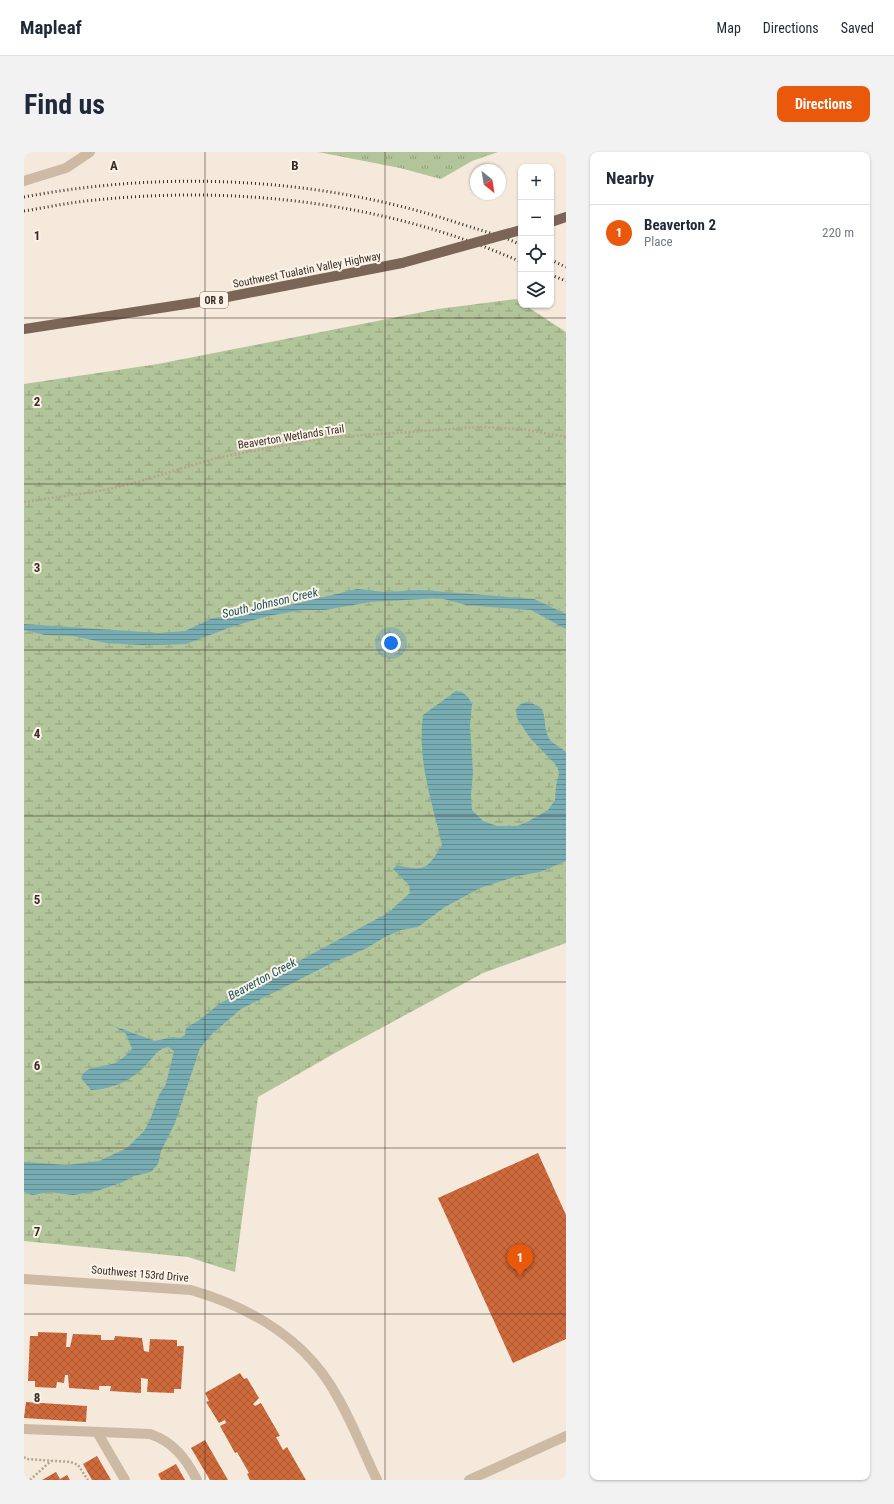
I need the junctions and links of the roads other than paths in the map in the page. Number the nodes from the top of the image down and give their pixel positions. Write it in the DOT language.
graph roads {
  1 [pos="90,152"];
  2 [pos="24,181"];
  3 [pos="566,217"];
  4 [pos="554,221"];
  5 [pos="518,231"];
  6 [pos="24,329"];
  7 [pos="24,1279"];
  8 [pos="24,1429"];
  9 [pos="97,1432"];
  10 [pos="566,1436"];
  11 [pos="125,1480"];
  12 [pos="197,1480"];
  13 [pos="377,1480"];
  14 [pos="469,1480"];
  1 -- 2 [label="street"];
  3 -- 4 [label="main road"];
  5 -- 6 [label="main road, Southwest Tualatin Valley Highway / OR 8, bridge"];
  7 -- 13 [label="street, Southwest 153rd Drive"];
  8 -- 9 [label="street"];
  9 -- 11 [label="street"];
  9 -- 12 [label="street"];
  10 -- 14 [label="street"];
}
